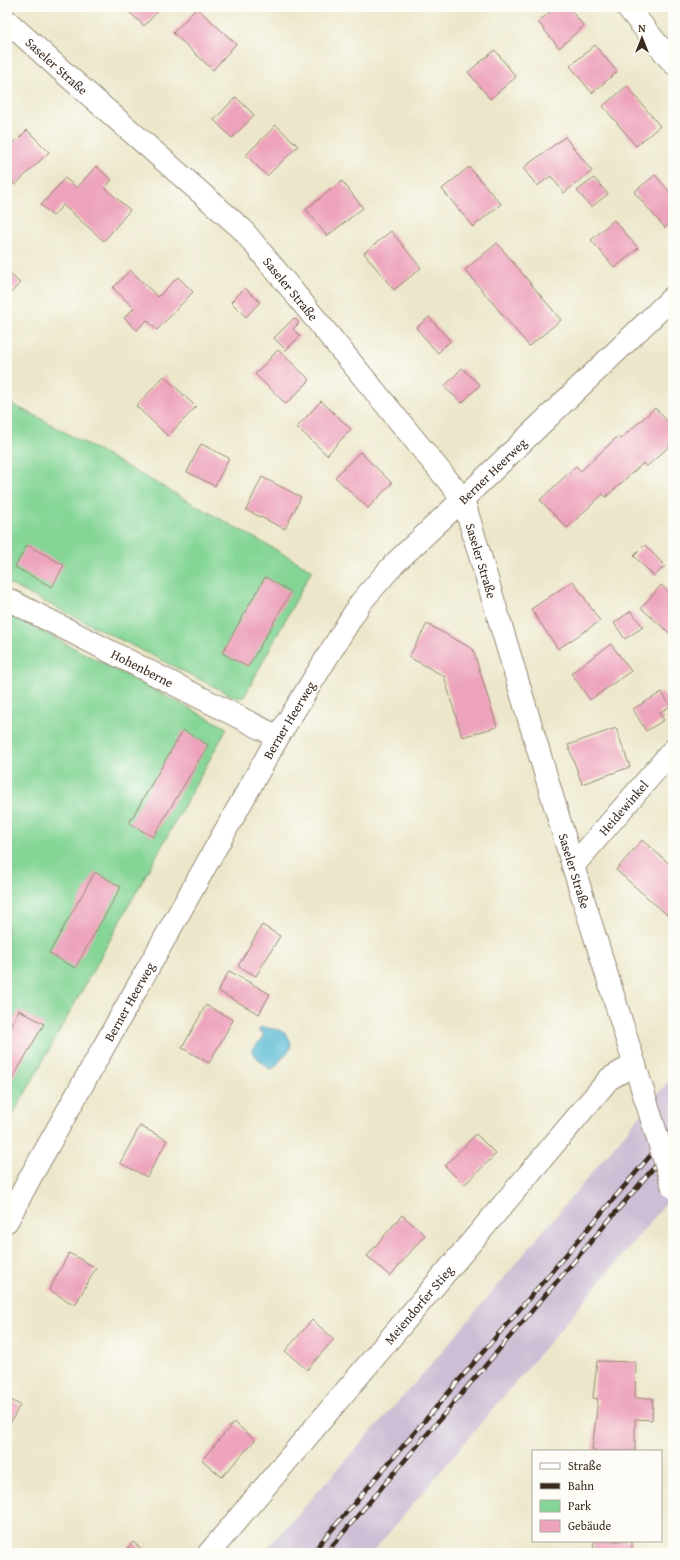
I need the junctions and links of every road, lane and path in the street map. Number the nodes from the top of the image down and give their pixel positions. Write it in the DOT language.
graph roads {
  1 [pos="627,7"];
  2 [pos="7,21"];
  3 [pos="673,63"];
  4 [pos="673,297"];
  5 [pos="463,499"];
  6 [pos="7,600"];
  7 [pos="278,737"];
  8 [pos="673,750"];
  9 [pos="573,866"];
  10 [pos="635,1064"];
  11 [pos="673,1187"];
  12 [pos="7,1222"];
  13 [pos="209,1553"];
  1 -- 3 [label="street"];
  2 -- 5 [label="street, Saseler Straße"];
  4 -- 5 [label="street, Berner Heerweg"];
  5 -- 7 [label="street, Berner Heerweg"];
  5 -- 9 [label="street, Saseler Straße"];
  6 -- 7 [label="street, Hohenberne"];
  7 -- 12 [label="street, Berner Heerweg"];
  8 -- 9 [label="street, Heidewinkel"];
  9 -- 10 [label="street, Saseler Straße"];
  10 -- 11 [label="street, Saseler Straße, bridge"];
  10 -- 13 [label="street, Meiendorfer Stieg"];
}
